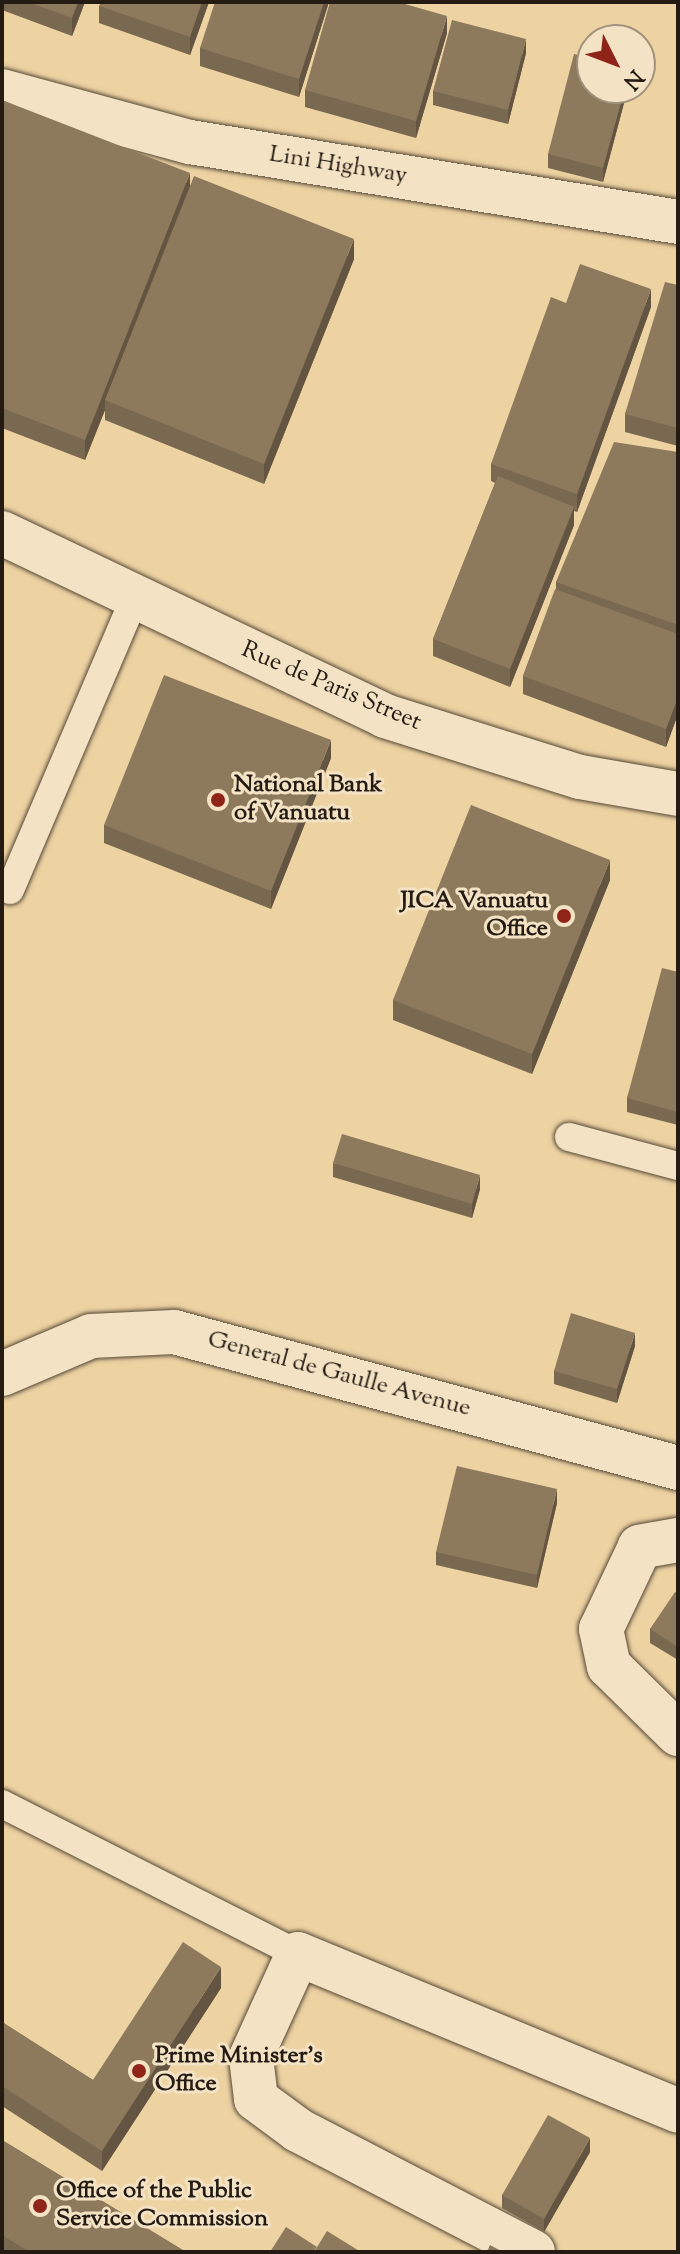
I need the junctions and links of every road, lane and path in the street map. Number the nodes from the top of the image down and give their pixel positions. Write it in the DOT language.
graph roads {
  1 [pos="2,91"];
  2 [pos="678,222"];
  3 [pos="2,533"];
  4 [pos="134,599"];
  5 [pos="678,794"];
  6 [pos="10,890"];
  7 [pos="569,1137"];
  8 [pos="678,1166"];
  9 [pos="2,1374"];
  10 [pos="678,1468"];
  11 [pos="678,1540"];
  12 [pos="678,1734"];
  13 [pos="2,1804"];
  14 [pos="298,1954"];
  15 [pos="678,2111"];
  16 [pos="533,2252"];
  1 -- 2 [label="street, Lini Highway"];
  3 -- 4 [label="street, Rue de Paris Street"];
  4 -- 5 [label="street, Rue de Paris Street"];
  4 -- 6 [label="lane"];
  7 -- 8 [label="lane"];
  9 -- 10 [label="street, General de Gaulle Avenue"];
  11 -- 12 [label="street"];
  13 -- 14 [label="lane"];
  14 -- 15 [label="street"];
  14 -- 16 [label="street"];
}
